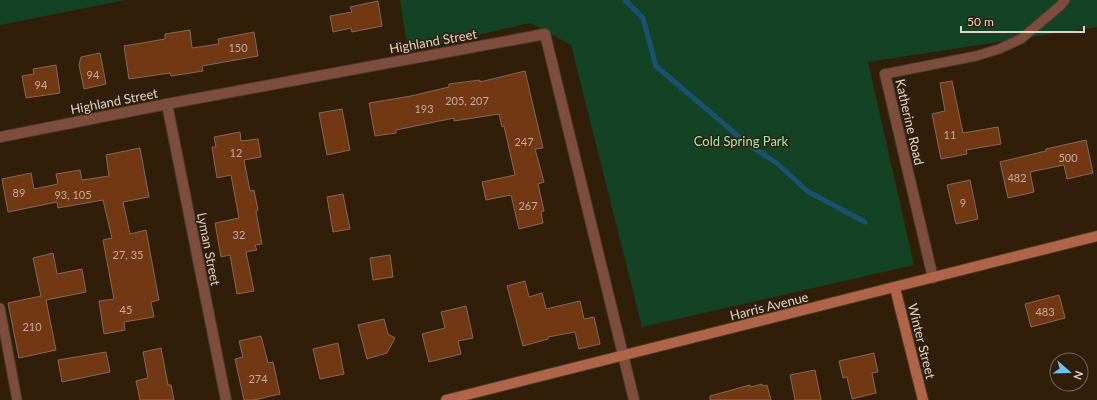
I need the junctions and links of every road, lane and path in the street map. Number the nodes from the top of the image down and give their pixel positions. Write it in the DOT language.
graph roads {
  1 [pos="1065,0"];
  2 [pos="885,74"];
  3 [pos="167,104"];
  4 [pos="0,137"];
  5 [pos="1097,236"];
  6 [pos="933,278"];
  7 [pos="895,288"];
  8 [pos="0,308"];
  9 [pos="623,356"];
  10 [pos="17,400"];
  11 [pos="226,400"];
  12 [pos="446,400"];
  13 [pos="634,400"];
  14 [pos="923,400"];
  1 -- 2 [label="lane, Katherine Road"];
  2 -- 6 [label="street, Katherine Road"];
  3 -- 4 [label="street, Highland Street"];
  3 -- 9 [label="street, Highland Street"];
  3 -- 11 [label="street, Lyman Street"];
  5 -- 6 [label="main road, Harris Avenue"];
  6 -- 7 [label="main road, Harris Avenue"];
  7 -- 9 [label="main road, Harris Avenue"];
  7 -- 14 [label="main road, Winter Street"];
  8 -- 10 [label="lane"];
  9 -- 12 [label="main road, Harris Avenue"];
  9 -- 13 [label="street"];
}
